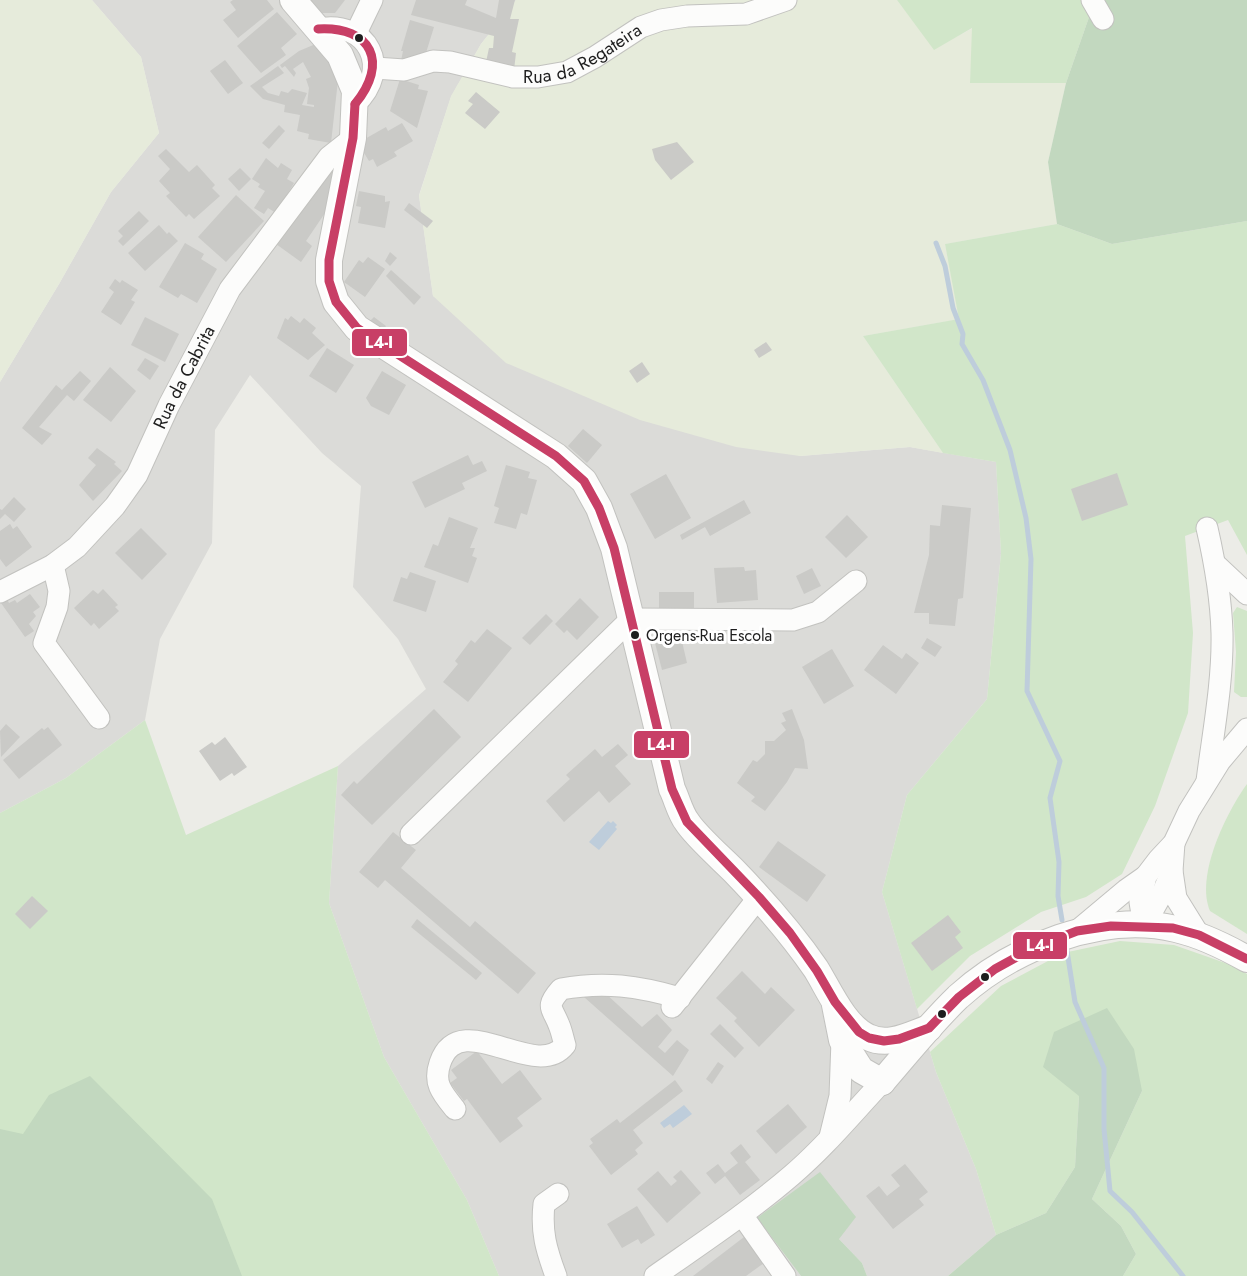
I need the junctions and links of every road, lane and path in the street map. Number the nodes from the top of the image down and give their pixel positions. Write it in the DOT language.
graph roads {
  1 [pos="293,0"];
  2 [pos="372,0"];
  3 [pos="786,0"];
  4 [pos="1092,0"];
  5 [pos="1103,19"];
  6 [pos="318,29"];
  7 [pos="356,33"];
  8 [pos="375,68"];
  9 [pos="355,104"];
  10 [pos="353,138"];
  11 [pos="1207,528"];
  12 [pos="53,565"];
  13 [pos="1216,565"];
  14 [pos="856,580"];
  15 [pos="0,592"];
  16 [pos="1247,594"];
  17 [pos="631,619"];
  18 [pos="99,718"];
  19 [pos="1247,729"];
  20 [pos="1207,781"];
  21 [pos="411,834"];
  22 [pos="1173,843"];
  23 [pos="1172,871"];
  24 [pos="1146,876"];
  25 [pos="759,897"];
  26 [pos="1144,926"];
  27 [pos="1077,931"];
  28 [pos="1199,935"];
  29 [pos="1247,959"];
  30 [pos="835,1002"];
  31 [pos="928,1028"];
  32 [pos="869,1038"];
  33 [pos="842,1040"];
  34 [pos="882,1082"];
  35 [pos="455,1108"];
  36 [pos="829,1140"];
  37 [pos="558,1194"];
  38 [pos="742,1215"];
  39 [pos="556,1276"];
  40 [pos="655,1276"];
  41 [pos="785,1276"];
  1 -- 6 [label="street"];
  2 -- 7 [label="street"];
  3 -- 8 [label="street, Rua da Regateira"];
  4 -- 5 [label="street"];
  6 -- 7 [label="street"];
  6 -- 9 [label="street"];
  7 -- 8 [label="street"];
  8 -- 9 [label="street"];
  9 -- 10 [label="street"];
  10 -- 12 [label="street, Rua da Cabrita"];
  10 -- 17 [label="street"];
  11 -- 13 [label="street"];
  12 -- 15 [label="street, Rua da Cabrita"];
  12 -- 18 [label="street"];
  13 -- 16 [label="street"];
  13 -- 20 [label="street"];
  14 -- 17 [label="street"];
  17 -- 21 [label="street"];
  17 -- 25 [label="street"];
  19 -- 20 [label="street"];
  20 -- 22 [label="street"];
  22 -- 23 [label="street"];
  22 -- 24 [label="street"];
  23 -- 26 [label="street"];
  23 -- 28 [label="street"];
  24 -- 26 [label="street"];
  24 -- 27 [label="street"];
  25 -- 30 [label="street"];
  25 -- 35 [label="street"];
  26 -- 27 [label="street"];
  26 -- 28 [label="street"];
  27 -- 31 [label="street"];
  28 -- 29 [label="street"];
  30 -- 32 [label="street"];
  30 -- 33 [label="street"];
  31 -- 32 [label="street"];
  31 -- 34 [label="street"];
  32 -- 34 [label="street"];
  33 -- 34 [label="street"];
  33 -- 36 [label="street"];
  34 -- 36 [label="street"];
  36 -- 38 [label="street"];
  37 -- 39 [label="street"];
  38 -- 40 [label="street"];
  38 -- 41 [label="street"];
}
